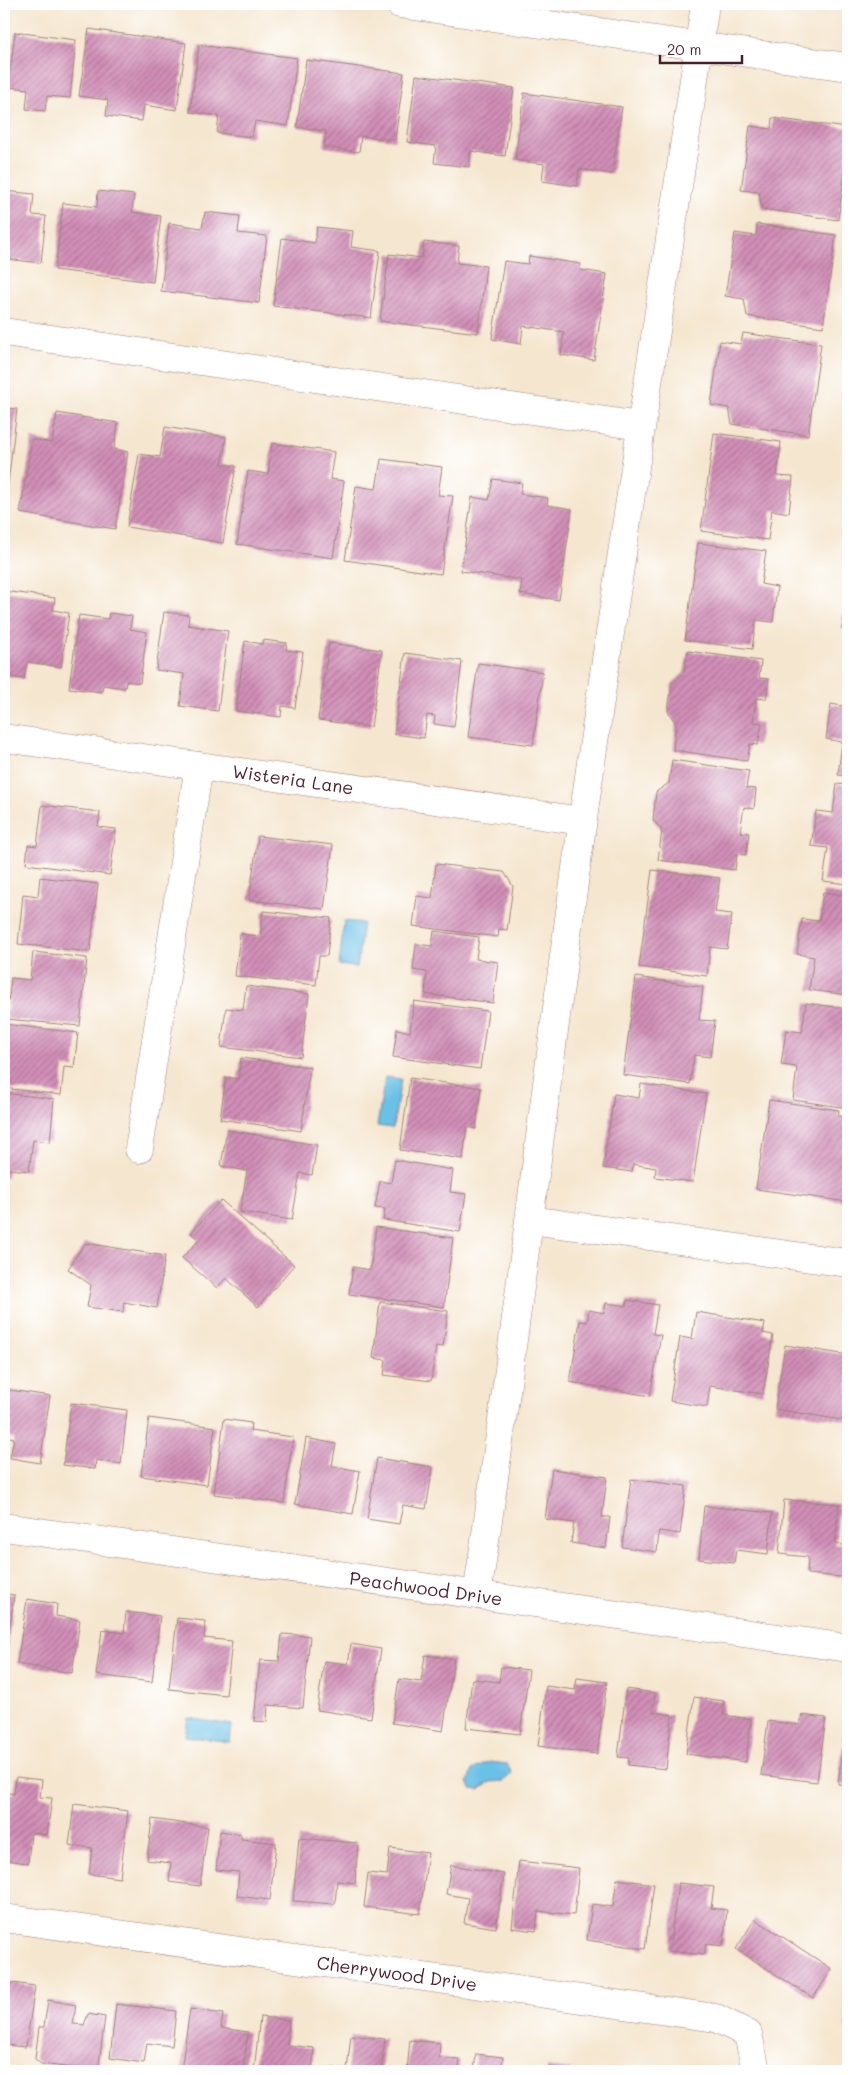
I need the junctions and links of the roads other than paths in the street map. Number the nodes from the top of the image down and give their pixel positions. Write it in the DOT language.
graph roads {
  1 [pos="400,4"];
  2 [pos="705,4"];
  3 [pos="699,47"];
  4 [pos="848,67"];
  5 [pos="4,332"];
  6 [pos="640,426"];
  7 [pos="4,738"];
  8 [pos="199,766"];
  9 [pos="582,821"];
  10 [pos="139,1149"];
  11 [pos="530,1220"];
  12 [pos="848,1263"];
  13 [pos="4,1527"];
  14 [pos="477,1595"];
  15 [pos="848,1648"];
  16 [pos="4,1918"];
  17 [pos="756,2071"];
  1 -- 3 [label="street"];
  2 -- 3 [label="street"];
  3 -- 4 [label="street"];
  3 -- 6 [label="street"];
  5 -- 6 [label="street"];
  6 -- 9 [label="street"];
  7 -- 8 [label="street, Wisteria Lane"];
  8 -- 9 [label="street, Wisteria Lane"];
  8 -- 10 [label="street"];
  9 -- 11 [label="street"];
  11 -- 12 [label="street"];
  11 -- 14 [label="street"];
  13 -- 14 [label="street, Peachwood Drive"];
  14 -- 15 [label="street, Peachwood Drive"];
  16 -- 17 [label="street, Cherrywood Drive"];
}
